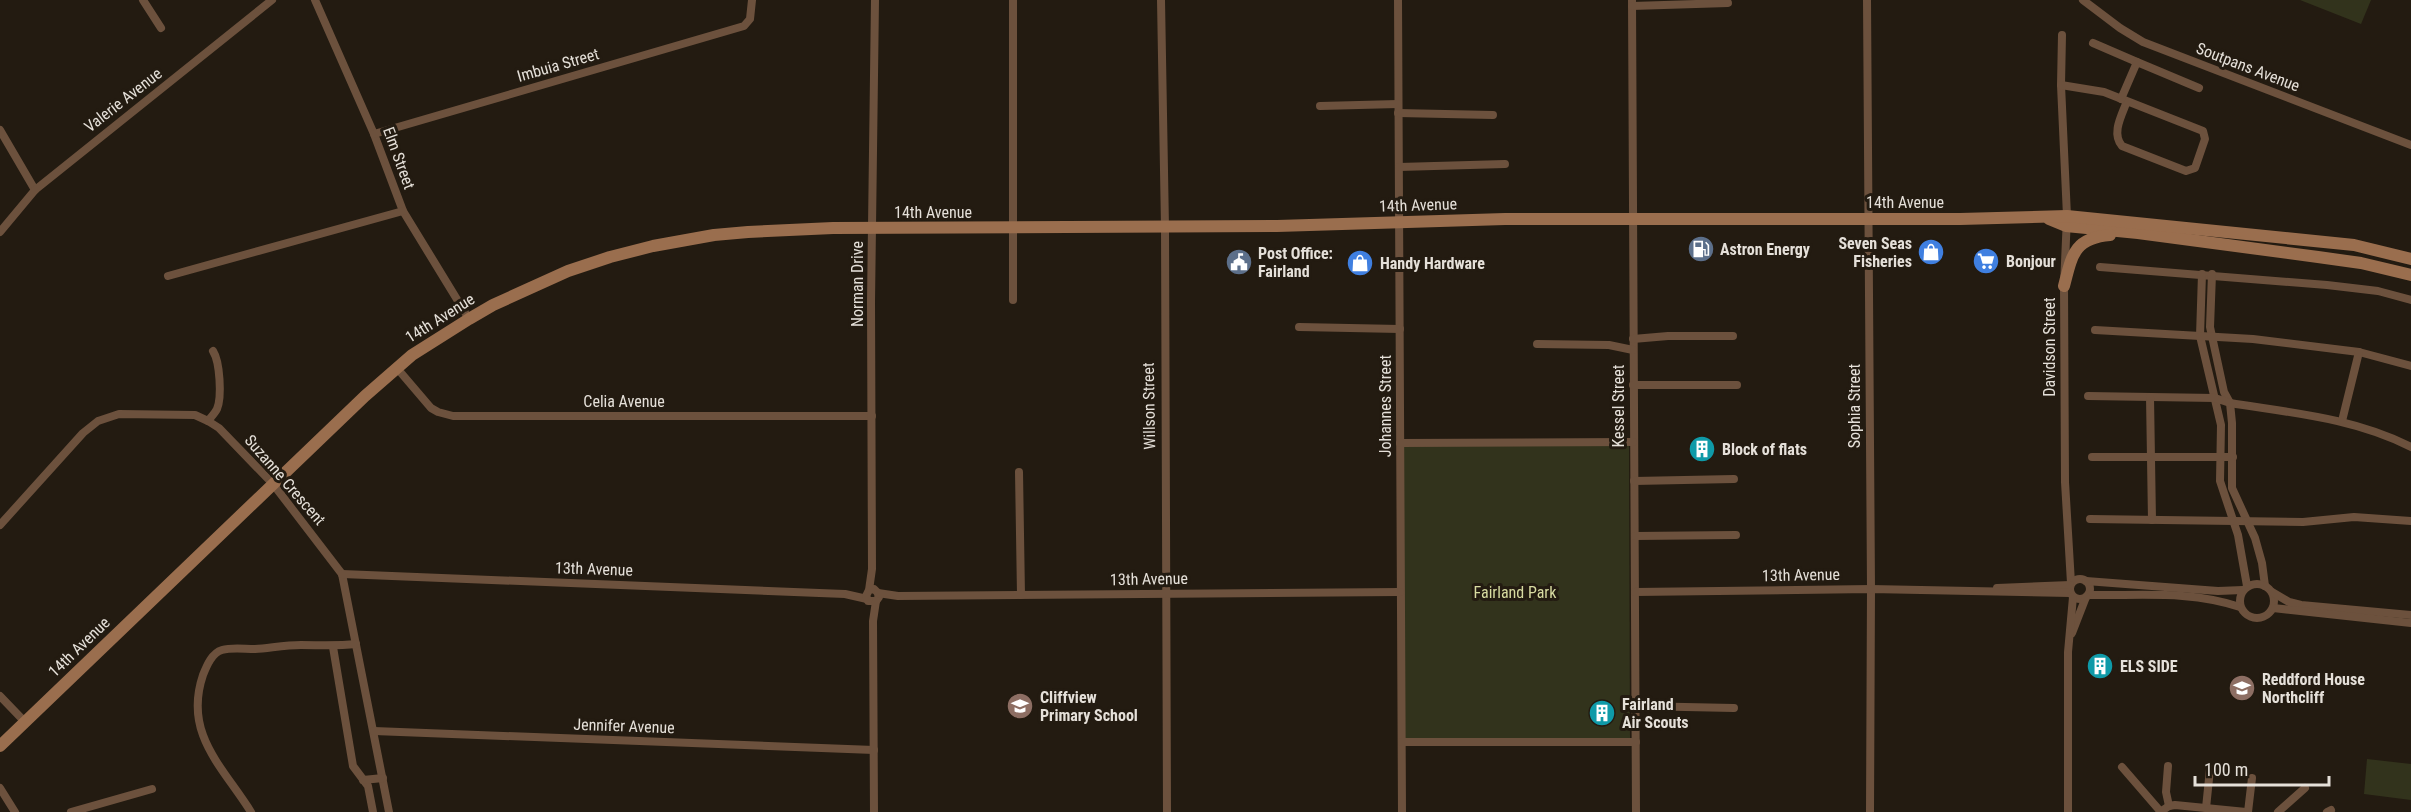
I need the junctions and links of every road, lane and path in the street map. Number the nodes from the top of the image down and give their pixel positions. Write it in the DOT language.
graph roads {
  1 [pos="143,0"];
  2 [pos="272,0"];
  3 [pos="315,0"];
  4 [pos="752,0"];
  5 [pos="875,0"];
  6 [pos="1013,0"];
  7 [pos="1161,0"];
  8 [pos="1398,0"];
  9 [pos="1867,0"];
  10 [pos="2083,0"];
  11 [pos="1632,3"];
  12 [pos="1728,3"];
  13 [pos="161,28"];
  14 [pos="2062,35"];
  15 [pos="2093,43"];
  16 [pos="2137,62"];
  17 [pos="2061,86"];
  18 [pos="2199,88"];
  19 [pos="2124,100"];
  20 [pos="1398,104"];
  21 [pos="1320,106"];
  22 [pos="1398,113"];
  23 [pos="1493,114"];
  24 [pos="0,130"];
  25 [pos="374,134"];
  26 [pos="2411,145"];
  27 [pos="1505,164"];
  28 [pos="1399,167"];
  29 [pos="35,190"];
  30 [pos="402,211"];
  31 [pos="1868,218"];
  32 [pos="1634,219"];
  33 [pos="2066,221"];
  34 [pos="1399,222"];
  35 [pos="1165,227"];
  36 [pos="1013,228"];
  37 [pos="872,229"];
  38 [pos="0,232"];
  39 [pos="2138,233"];
  40 [pos="2411,259"];
  41 [pos="2100,267"];
  42 [pos="2202,274"];
  43 [pos="2212,274"];
  44 [pos="2411,275"];
  45 [pos="168,276"];
  46 [pos="2064,286"];
  47 [pos="1013,300"];
  48 [pos="2411,300"];
  49 [pos="468,319"];
  50 [pos="1299,327"];
  51 [pos="1400,329"];
  52 [pos="2095,330"];
  53 [pos="1733,336"];
  54 [pos="2200,336"];
  55 [pos="2212,336"];
  56 [pos="1633,339"];
  57 [pos="1537,344"];
  58 [pos="1633,350"];
  59 [pos="213,351"];
  60 [pos="2359,352"];
  61 [pos="2411,366"];
  62 [pos="396,368"];
  63 [pos="1633,385"];
  64 [pos="1737,385"];
  65 [pos="2088,396"];
  66 [pos="2150,397"];
  67 [pos="2215,398"];
  68 [pos="2230,403"];
  69 [pos="872,416"];
  70 [pos="208,420"];
  71 [pos="2342,421"];
  72 [pos="1633,442"];
  73 [pos="1400,443"];
  74 [pos="2411,447"];
  75 [pos="2151,457"];
  76 [pos="2233,457"];
  77 [pos="2092,458"];
  78 [pos="2220,458"];
  79 [pos="1019,472"];
  80 [pos="1734,479"];
  81 [pos="1634,481"];
  82 [pos="273,484"];
  83 [pos="2090,519"];
  84 [pos="2152,519"];
  85 [pos="2248,521"];
  86 [pos="2411,521"];
  87 [pos="2234,522"];
  88 [pos="0,525"];
  89 [pos="1736,535"];
  90 [pos="1635,536"];
  91 [pos="2068,551"];
  92 [pos="342,574"];
  93 [pos="2084,580"];
  94 [pos="2245,588"];
  95 [pos="1871,589"];
  96 [pos="2268,589"];
  97 [pos="2071,590"];
  98 [pos="1400,592"];
  99 [pos="1635,592"];
  100 [pos="1166,593"];
  101 [pos="1021,595"];
  102 [pos="873,596"];
  103 [pos="2087,596"];
  104 [pos="2240,607"];
  105 [pos="2273,608"];
  106 [pos="2411,615"];
  107 [pos="2411,623"];
  108 [pos="356,644"];
  109 [pos="333,647"];
  110 [pos="2068,652"];
  111 [pos="0,696"];
  112 [pos="1636,706"];
  113 [pos="1734,708"];
  114 [pos="25,722"];
  115 [pos="374,731"];
  116 [pos="1402,742"];
  117 [pos="1636,742"];
  118 [pos="0,746"];
  119 [pos="874,750"];
  120 [pos="2168,766"];
  121 [pos="2122,767"];
  122 [pos="2210,769"];
  123 [pos="383,778"];
  124 [pos="2252,778"];
  125 [pos="363,780"];
  126 [pos="0,788"];
  127 [pos="2305,788"];
  128 [pos="152,789"];
  129 [pos="2169,806"];
  130 [pos="2206,808"];
  131 [pos="15,812"];
  132 [pos="71,812"];
  133 [pos="251,812"];
  134 [pos="374,812"];
  135 [pos="389,812"];
  136 [pos="874,812"];
  137 [pos="1167,812"];
  138 [pos="1402,812"];
  139 [pos="1636,812"];
  140 [pos="1870,812"];
  141 [pos="2068,812"];
  142 [pos="2161,812"];
  143 [pos="2247,812"];
  144 [pos="2278,812"];
  1 -- 13 [label="street"];
  2 -- 29 [label="street, Valerie Avenue"];
  3 -- 25 [label="street, Elm Street"];
  4 -- 25 [label="street, Imbuia Street"];
  5 -- 37 [label="street, Norman Drive"];
  6 -- 36 [label="street"];
  7 -- 35 [label="street, Willson Street"];
  8 -- 20 [label="street, Johannes Street"];
  9 -- 31 [label="street, Sophia Street"];
  10 -- 26 [label="street, Soutpans Avenue"];
  11 -- 12 [label="street"];
  11 -- 32 [label="street, Kessel Street"];
  14 -- 17 [label="street, Davidson Street"];
  15 -- 16 [label="street"];
  16 -- 18 [label="street"];
  16 -- 19 [label="street"];
  17 -- 19 [label="street"];
  17 -- 33 [label="street, Davidson Street"];
  19 -- 19 [label="street"];
  20 -- 21 [label="street"];
  20 -- 22 [label="street, Johannes Street"];
  22 -- 23 [label="street"];
  22 -- 28 [label="street, Johannes Street"];
  24 -- 29 [label="street"];
  25 -- 30 [label="street, Elm Street"];
  27 -- 28 [label="street"];
  28 -- 34 [label="street, Johannes Street"];
  29 -- 38 [label="street, Valerie Avenue"];
  30 -- 45 [label="street"];
  30 -- 49 [label="street, Elm Street"];
  31 -- 32 [label="main road, 14th Avenue"];
  31 -- 33 [label="main road, 14th Avenue"];
  31 -- 95 [label="street, Sophia Street"];
  32 -- 34 [label="main road, 14th Avenue"];
  32 -- 56 [label="street, Kessel Street"];
  33 -- 39 [label="main road, 14th Avenue"];
  33 -- 40 [label="main road, 14th Avenue"];
  33 -- 46 [label="street, Davidson Street"];
  34 -- 35 [label="main road, 14th Avenue"];
  34 -- 51 [label="street, Johannes Street"];
  35 -- 36 [label="main road, 14th Avenue"];
  35 -- 100 [label="street, Willson Street"];
  36 -- 37 [label="main road, 14th Avenue"];
  36 -- 47 [label="street"];
  37 -- 49 [label="main road, 14th Avenue"];
  37 -- 69 [label="street, Norman Drive"];
  39 -- 44 [label="main road, 14th Avenue"];
  39 -- 46 [label="main road"];
  41 -- 42 [label="street"];
  42 -- 43 [label="street"];
  42 -- 54 [label="street"];
  43 -- 48 [label="street"];
  43 -- 55 [label="street"];
  46 -- 91 [label="street, Davidson Street"];
  49 -- 62 [label="main road, 14th Avenue"];
  50 -- 51 [label="street"];
  51 -- 73 [label="street, Johannes Street"];
  52 -- 54 [label="street"];
  53 -- 56 [label="street"];
  54 -- 55 [label="street"];
  54 -- 67 [label="street"];
  55 -- 60 [label="street"];
  55 -- 68 [label="street"];
  56 -- 58 [label="street, Kessel Street"];
  57 -- 58 [label="street"];
  58 -- 63 [label="street, Kessel Street"];
  59 -- 70 [label="street"];
  60 -- 61 [label="street"];
  60 -- 71 [label="street"];
  62 -- 69 [label="street, Celia Avenue"];
  62 -- 82 [label="main road, 14th Avenue"];
  63 -- 64 [label="street"];
  63 -- 72 [label="street, Kessel Street"];
  65 -- 66 [label="street"];
  66 -- 67 [label="street"];
  66 -- 75 [label="street"];
  67 -- 68 [label="street"];
  67 -- 78 [label="street"];
  68 -- 71 [label="street"];
  68 -- 76 [label="street"];
  69 -- 102 [label="street, Norman Drive"];
  70 -- 82 [label="street, Suzanne Crescent"];
  70 -- 88 [label="street"];
  71 -- 74 [label="street"];
  72 -- 73 [label="street"];
  72 -- 81 [label="street, Kessel Street"];
  73 -- 98 [label="street, Johannes Street"];
  75 -- 77 [label="street"];
  75 -- 78 [label="street"];
  75 -- 84 [label="street"];
  76 -- 78 [label="street"];
  76 -- 85 [label="street"];
  78 -- 87 [label="street"];
  79 -- 101 [label="street"];
  80 -- 81 [label="street"];
  81 -- 90 [label="street, Kessel Street"];
  82 -- 92 [label="street, Suzanne Crescent"];
  82 -- 114 [label="main road, 14th Avenue"];
  83 -- 84 [label="street"];
  84 -- 87 [label="street"];
  85 -- 86 [label="street"];
  85 -- 87 [label="street"];
  85 -- 96 [label="street"];
  87 -- 94 [label="street"];
  89 -- 90 [label="street"];
  90 -- 99 [label="street, Kessel Street"];
  91 -- 93 [label="street, Davidson Street"];
  91 -- 97 [label="street, Davidson Street"];
  92 -- 102 [label="street, 13th Avenue"];
  92 -- 108 [label="street, Suzanne Crescent"];
  93 -- 94 [label="street"];
  93 -- 97 [label="street"];
  93 -- 103 [label="street"];
  94 -- 96 [label="street"];
  94 -- 104 [label="street"];
  95 -- 97 [label="street, 13th Avenue"];
  95 -- 99 [label="street, 13th Avenue"];
  95 -- 140 [label="street, Sophia Street"];
  96 -- 105 [label="street"];
  96 -- 106 [label="street"];
  97 -- 103 [label="street"];
  97 -- 110 [label="street, Davidson Street"];
  98 -- 100 [label="street, 13th Avenue"];
  98 -- 116 [label="street, Johannes Street"];
  99 -- 112 [label="street, Kessel Street"];
  100 -- 101 [label="street, 13th Avenue"];
  100 -- 137 [label="street, Willson Street"];
  101 -- 102 [label="street, 13th Avenue"];
  102 -- 119 [label="street, Norman Drive"];
  103 -- 104 [label="street"];
  103 -- 110 [label="street, Davidson Street"];
  104 -- 105 [label="street"];
  105 -- 107 [label="street"];
  108 -- 109 [label="street"];
  108 -- 115 [label="street, Suzanne Crescent"];
  109 -- 125 [label="street"];
  109 -- 133 [label="street"];
  110 -- 141 [label="street, Davidson Street"];
  111 -- 114 [label="street"];
  112 -- 113 [label="street"];
  112 -- 117 [label="street, Kessel Street"];
  114 -- 118 [label="main road, 14th Avenue"];
  115 -- 119 [label="street, Jennifer Avenue"];
  115 -- 123 [label="street, Suzanne Crescent"];
  116 -- 117 [label="street"];
  116 -- 138 [label="street, Johannes Street"];
  117 -- 139 [label="street, Kessel Street"];
  119 -- 136 [label="street, Norman Drive"];
  120 -- 129 [label="street"];
  121 -- 142 [label="street"];
  122 -- 130 [label="street"];
  123 -- 125 [label="street"];
  123 -- 135 [label="street, Suzanne Crescent"];
  124 -- 143 [label="street"];
  125 -- 134 [label="street"];
  126 -- 131 [label="street"];
  127 -- 144 [label="street"];
  128 -- 132 [label="street"];
  129 -- 130 [label="street"];
  129 -- 142 [label="street"];
  130 -- 143 [label="street"];
}
